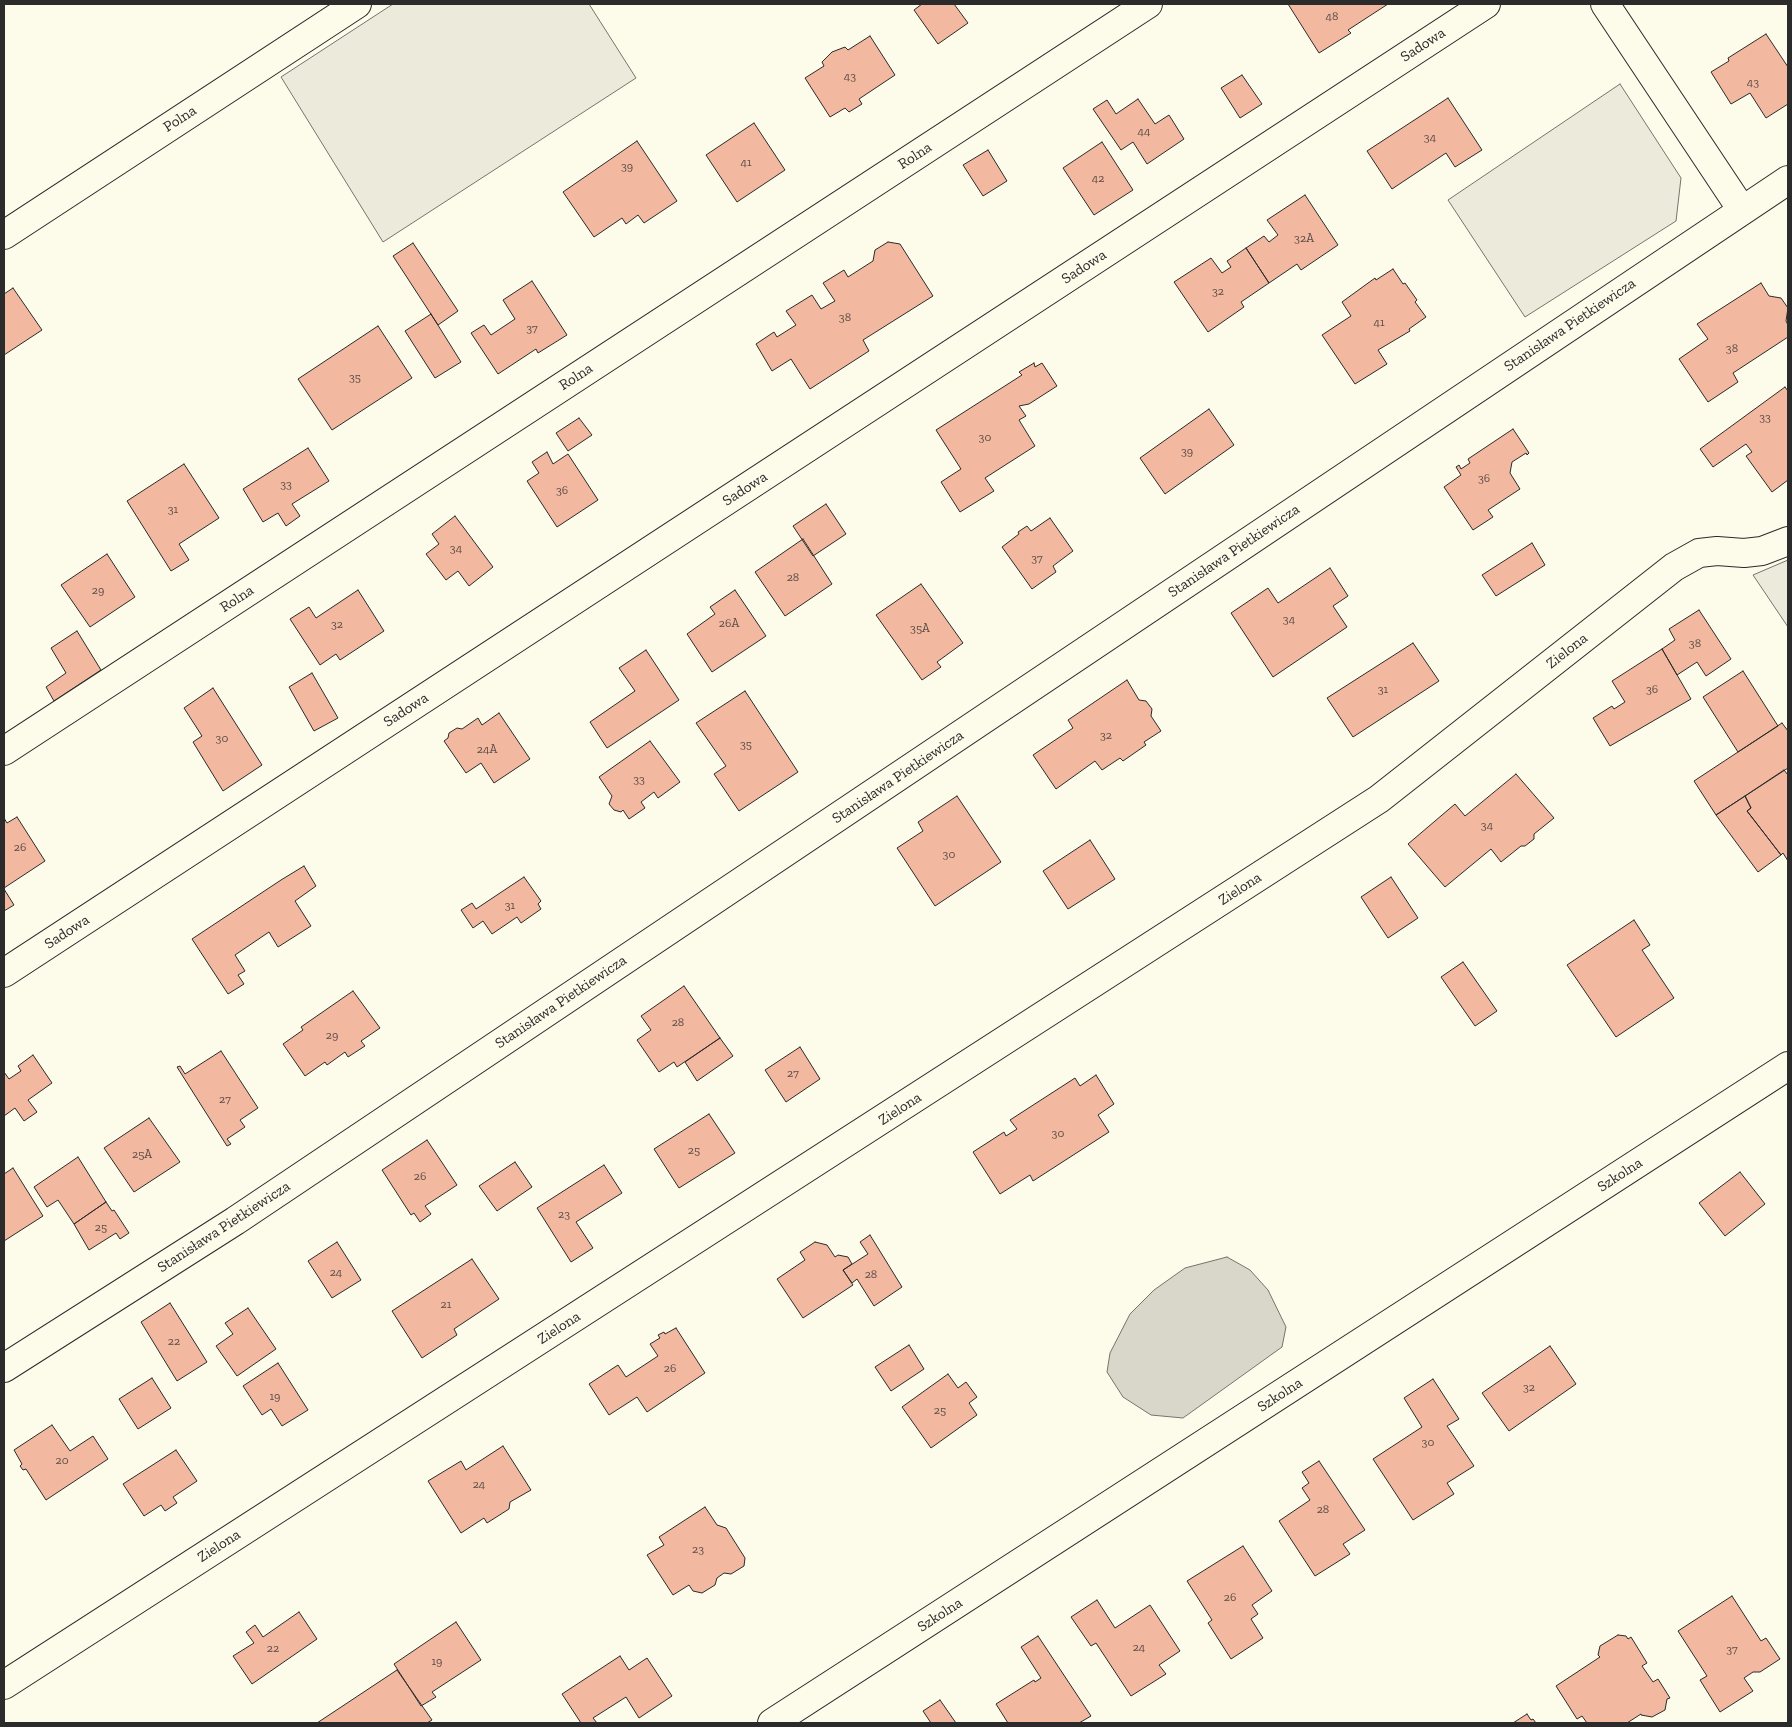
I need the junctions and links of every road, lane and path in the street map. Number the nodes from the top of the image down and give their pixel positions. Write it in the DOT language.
graph roads {
  1 [pos="357,4"];
  2 [pos="1148,4"];
  3 [pos="1486,4"];
  4 [pos="1605,4"];
  5 [pos="1788,180"];
  6 [pos="1742,210"];
  7 [pos="4,234"];
  8 [pos="1788,541"];
  9 [pos="4,751"];
  10 [pos="4,973"];
  11 [pos="1788,1066"];
  12 [pos="4,1368"];
  13 [pos="4,1685"];
  14 [pos="772,1723"];
  1 -- 7 [label="street, Polna"];
  2 -- 9 [label="street, Rolna"];
  3 -- 10 [label="street, Sadowa"];
  4 -- 6 [label="street"];
  5 -- 6 [label="street, Stanisława Pietkiewicza"];
  6 -- 12 [label="street, Stanisława Pietkiewicza"];
  8 -- 13 [label="street, Zielona"];
  11 -- 14 [label="street, Szkolna"];
}
